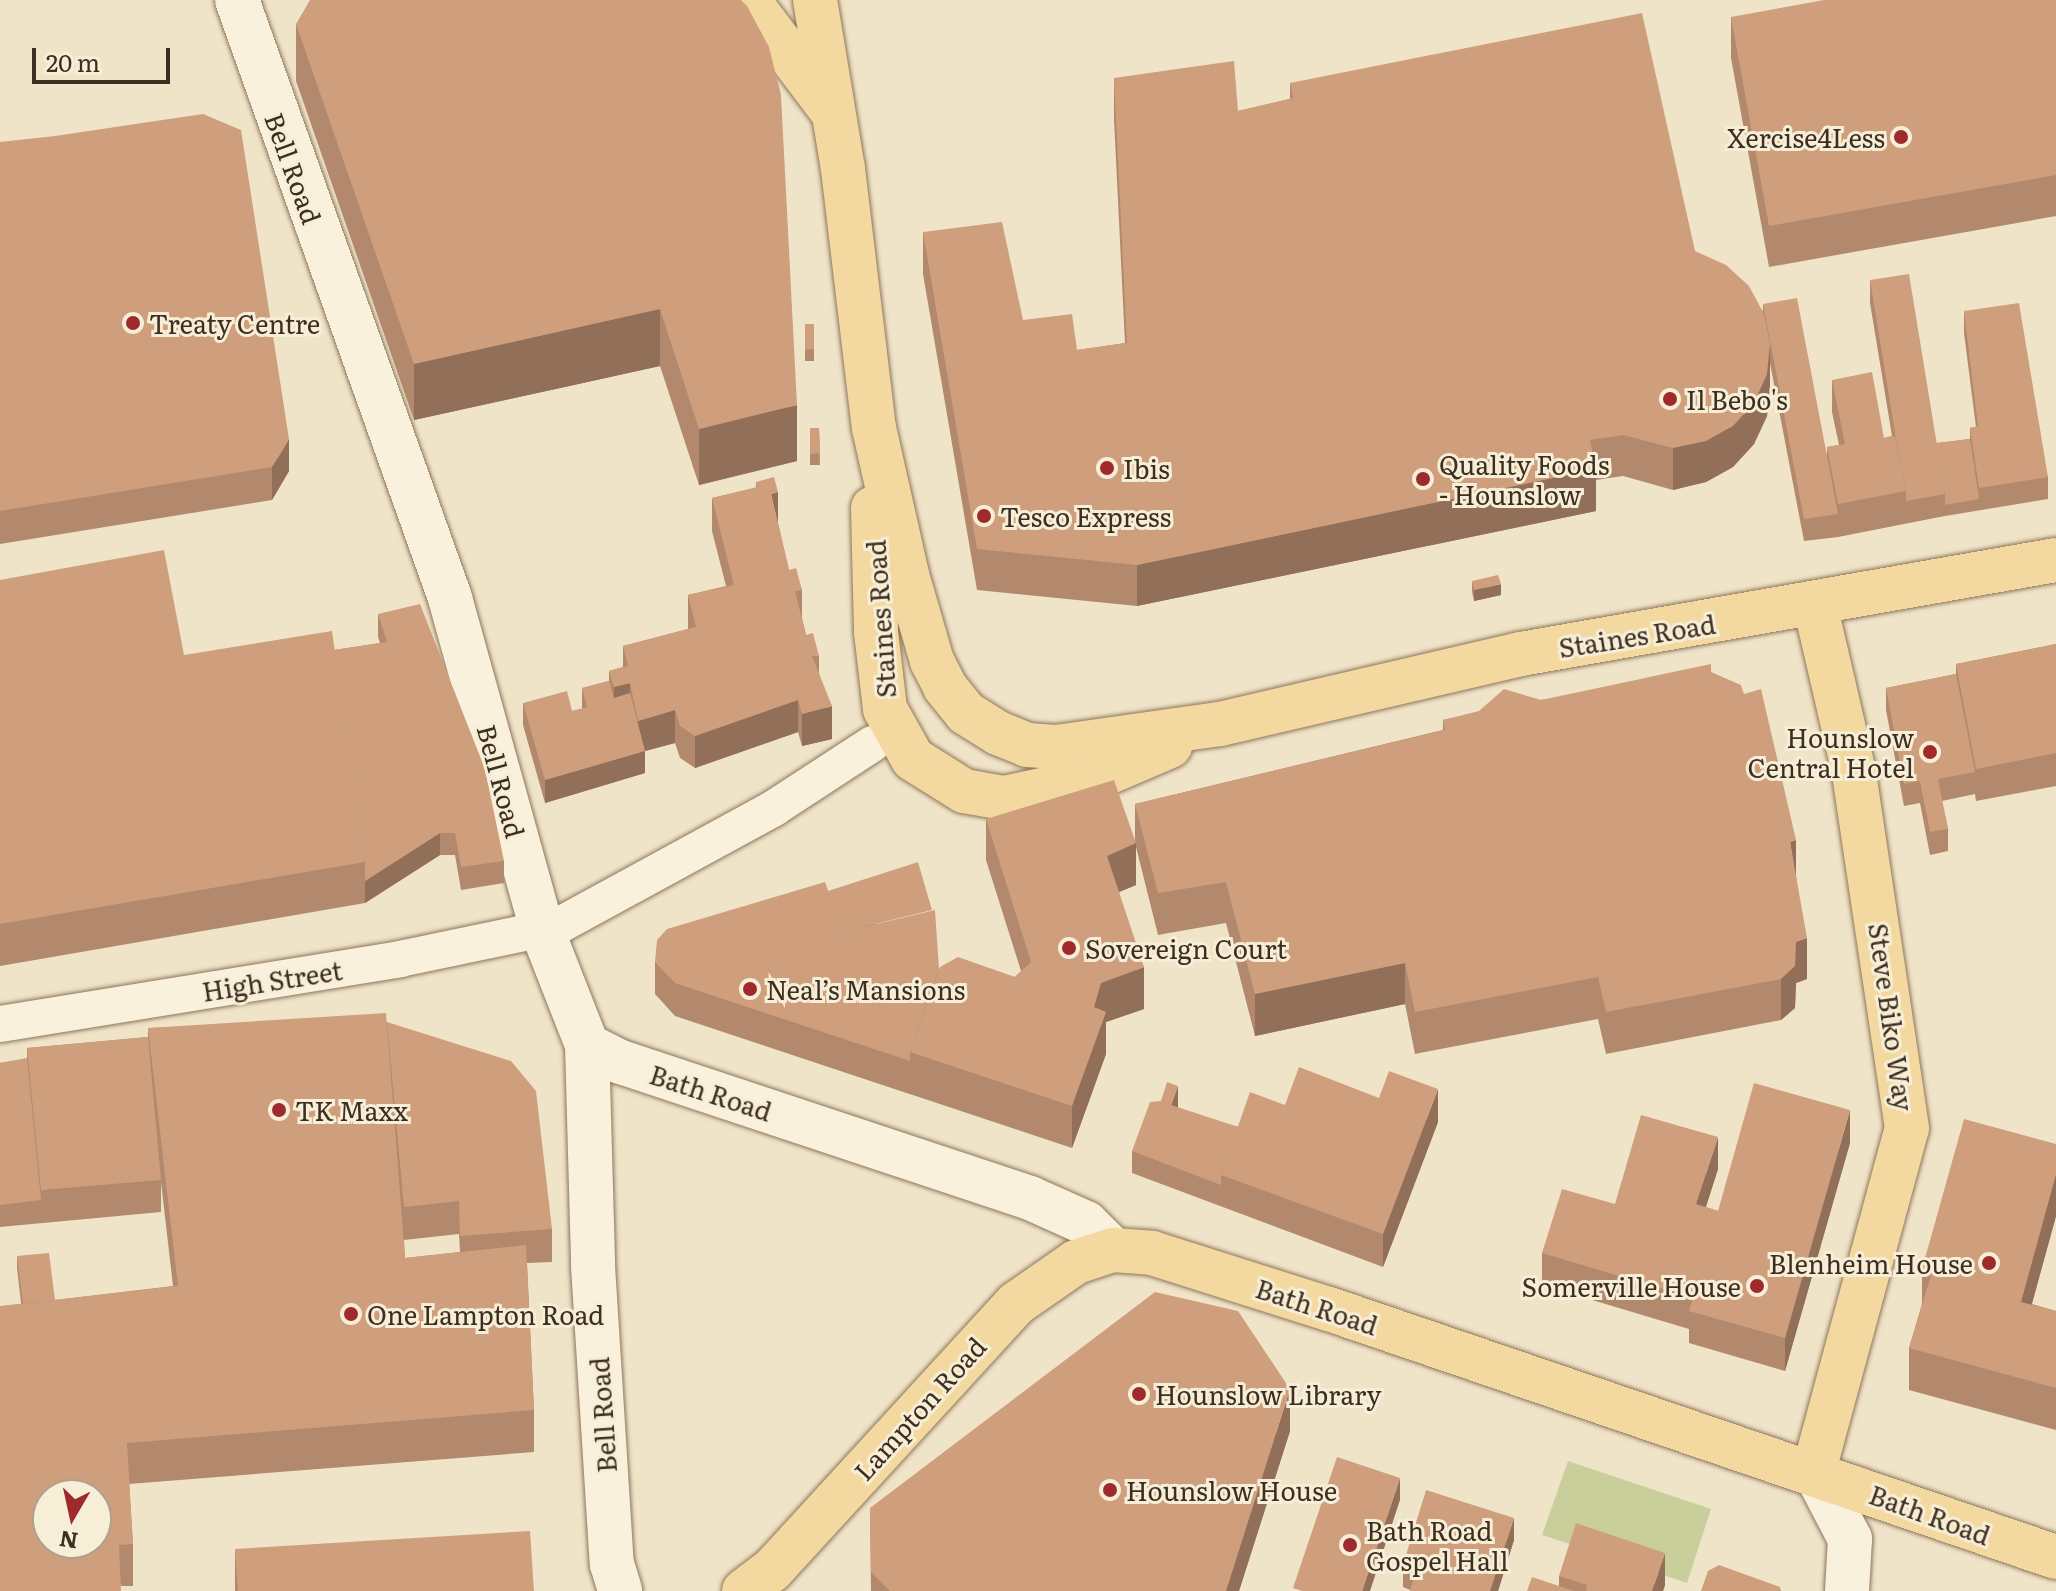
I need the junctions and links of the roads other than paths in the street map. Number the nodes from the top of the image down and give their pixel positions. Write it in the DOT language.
graph roads {
  1 [pos="237,0"];
  2 [pos="748,0"];
  3 [pos="815,0"];
  4 [pos="834,113"];
  5 [pos="874,428"];
  6 [pos="2056,560"];
  7 [pos="1815,605"];
  8 [pos="1220,724"];
  9 [pos="872,744"];
  10 [pos="542,930"];
  11 [pos="0,1024"];
  12 [pos="587,1045"];
  13 [pos="1113,1250"];
  14 [pos="1814,1470"];
  15 [pos="2056,1557"];
  16 [pos="620,1591"];
  17 [pos="744,1591"];
  18 [pos="1847,1591"];
  1 -- 10 [label="street, Bell Road"];
  2 -- 4 [label="main road"];
  3 -- 4 [label="main road, Staines Road"];
  4 -- 5 [label="main road, Staines Road"];
  5 -- 8 [label="main road, Staines Road"];
  5 -- 8 [label="main road, Staines Road"];
  6 -- 7 [label="main road, Staines Road"];
  7 -- 8 [label="main road, Staines Road"];
  7 -- 14 [label="main road, Steve Biko Way"];
  9 -- 10 [label="street, High Street"];
  10 -- 11 [label="street, High Street"];
  10 -- 12 [label="street, Bell Road"];
  12 -- 13 [label="street, Bath Road"];
  12 -- 16 [label="street, Bell Road"];
  13 -- 14 [label="main road, Bath Road"];
  13 -- 17 [label="main road, Lampton Road"];
  14 -- 15 [label="main road, Bath Road"];
  14 -- 18 [label="street"];
}
